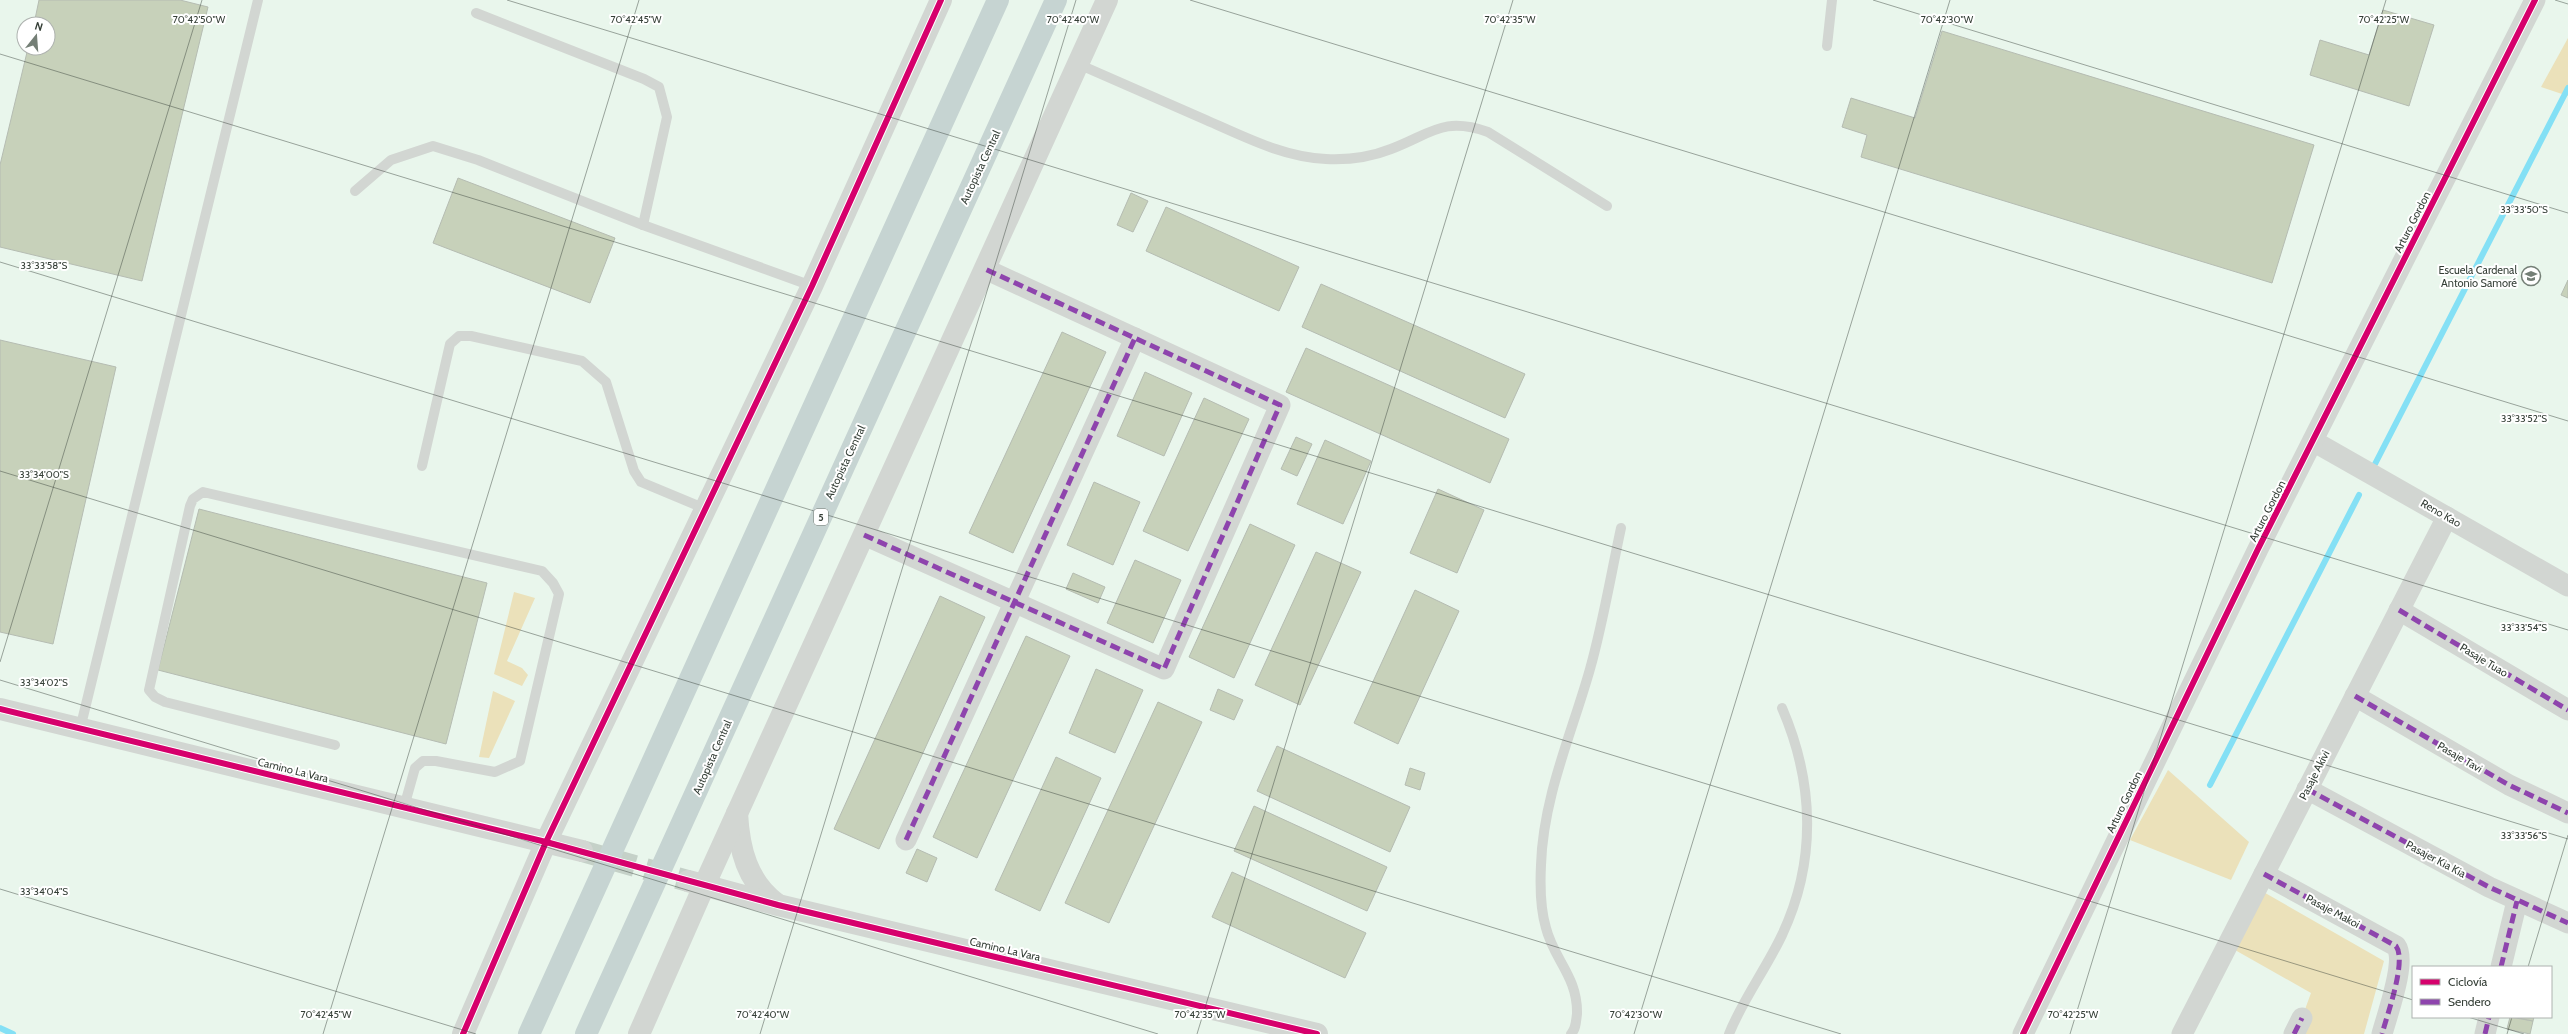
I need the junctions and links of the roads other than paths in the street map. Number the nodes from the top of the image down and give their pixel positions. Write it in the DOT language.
graph roads {
  1 [pos="258,0"];
  2 [pos="941,0"];
  3 [pos="998,0"];
  4 [pos="1056,0"];
  5 [pos="1108,0"];
  6 [pos="1832,0"];
  7 [pos="2535,0"];
  8 [pos="476,13"];
  9 [pos="1826,46"];
  10 [pos="1078,64"];
  11 [pos="355,191"];
  12 [pos="1607,206"];
  13 [pos="644,225"];
  14 [pos="985,269"];
  15 [pos="812,286"];
  16 [pos="1135,338"];
  17 [pos="2313,441"];
  18 [pos="422,466"];
  19 [pos="706,509"];
  20 [pos="2447,517"];
  21 [pos="1621,528"];
  22 [pos="864,536"];
  23 [pos="2568,586"];
  24 [pos="1014,602"];
  25 [pos="2399,610"];
  26 [pos="2355,696"];
  27 [pos="1782,708"];
  28 [pos="0,709"];
  29 [pos="2568,710"];
  30 [pos="80,729"];
  31 [pos="335,746"];
  32 [pos="2307,789"];
  33 [pos="404,808"];
  34 [pos="737,813"];
  35 [pos="2568,813"];
  36 [pos="906,840"];
  37 [pos="546,842"];
  38 [pos="582,851"];
  39 [pos="2264,874"];
  40 [pos="696,883"];
  41 [pos="2517,901"];
  42 [pos="778,905"];
  43 [pos="2568,923"];
  44 [pos="2501,966"];
  45 [pos="2489,1018"];
  46 [pos="1281,1030"];
  47 [pos="1312,1033"];
  48 [pos="463,1034"];
  49 [pos="529,1034"];
  50 [pos="586,1034"];
  51 [pos="639,1034"];
  52 [pos="1571,1034"];
  53 [pos="1729,1034"];
  54 [pos="2023,1034"];
  55 [pos="2182,1034"];
  56 [pos="2382,1034"];
  57 [pos="2485,1034"];
  1 -- 30 [label="lane"];
  2 -- 15 [label="street"];
  3 -- 49 [label="highway"];
  4 -- 50 [label="highway, Autopista Central / 5"];
  5 -- 10 [label="street"];
  6 -- 9 [label="lane"];
  7 -- 17 [label="street, Arturo Gordon"];
  8 -- 13 [label="lane"];
  10 -- 12 [label="lane"];
  10 -- 14 [label="street"];
  11 -- 13 [label="lane"];
  13 -- 15 [label="lane"];
  14 -- 16 [label="street"];
  14 -- 22 [label="street"];
  15 -- 19 [label="street"];
  16 -- 24 [label="street"];
  16 -- 24 [label="street"];
  17 -- 20 [label="street, Reno Kao"];
  17 -- 54 [label="street, Arturo Gordon"];
  18 -- 19 [label="lane"];
  19 -- 37 [label="street"];
  20 -- 23 [label="street, Reno Kao"];
  20 -- 25 [label="street, Pasaje Akivi"];
  21 -- 52 [label="lane"];
  22 -- 24 [label="street"];
  22 -- 34 [label="street"];
  24 -- 36 [label="street"];
  25 -- 26 [label="street, Pasaje Akivi"];
  25 -- 29 [label="street, Pasaje Tuao"];
  26 -- 32 [label="street, Pasaje Akivi"];
  26 -- 35 [label="street, Pasaje Tavi"];
  27 -- 53 [label="lane"];
  28 -- 30 [label="street, Camino La Vara"];
  30 -- 33 [label="street, Camino La Vara"];
  31 -- 33 [label="lane"];
  32 -- 39 [label="street, Pasaje Akivi"];
  32 -- 41 [label="street, Pasajer Kia Kia"];
  33 -- 37 [label="street, Camino La Vara"];
  34 -- 40 [label="street"];
  34 -- 42 [label="street"];
  37 -- 38 [label="street, Camino La Vara"];
  37 -- 48 [label="street"];
  39 -- 55 [label="street, Pasaje Akivi"];
  39 -- 56 [label="street, Pasaje Makoi"];
  40 -- 42 [label="street, Camino La Vara"];
  40 -- 51 [label="street"];
  41 -- 43 [label="street, Pasajer Kia Kia"];
  41 -- 44 [label="street"];
  42 -- 46 [label="street, Camino La Vara"];
  45 -- 57 [label="street"];
  46 -- 47 [label="street, Camino La Vara"];
}
